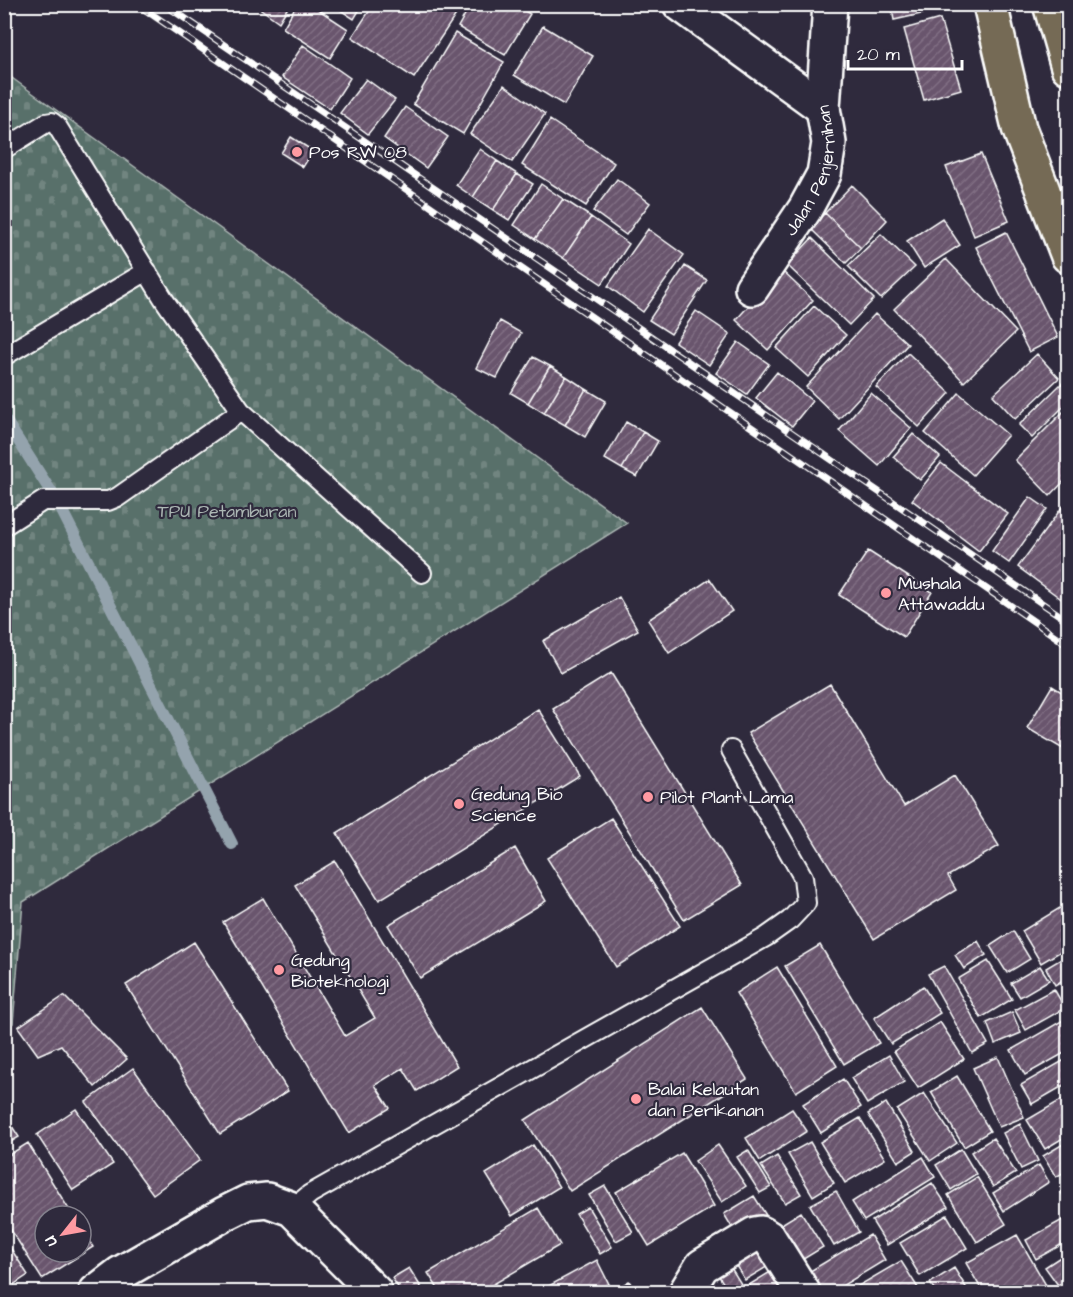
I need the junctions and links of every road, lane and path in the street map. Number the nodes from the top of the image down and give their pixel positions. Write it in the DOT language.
graph roads {
  1 [pos="680,4"];
  2 [pos="830,4"];
  3 [pos="990,4"];
  4 [pos="1050,4"];
  5 [pos="1068,67"];
  6 [pos="823,108"];
  7 [pos="4,149"];
  8 [pos="1068,256"];
  9 [pos="147,271"];
  10 [pos="752,288"];
  11 [pos="4,356"];
  12 [pos="241,411"];
  13 [pos="4,526"];
  14 [pos="422,573"];
  15 [pos="731,750"];
  16 [pos="292,1209"];
  17 [pos="96,1293"];
  18 [pos="375,1293"];
  19 [pos="686,1293"];
  20 [pos="803,1293"];
  1 -- 6 [label="street, Jalan Penjernihan"];
  2 -- 6 [label="street"];
  3 -- 8 [label="main road"];
  4 -- 5 [label="main road"];
  6 -- 10 [label="street, Jalan Penjernihan"];
  7 -- 9 [label="lane"];
  9 -- 11 [label="lane"];
  9 -- 12 [label="lane"];
  12 -- 13 [label="lane"];
  12 -- 14 [label="lane"];
  15 -- 16 [label="lane"];
  16 -- 17 [label="street"];
  16 -- 18 [label="street"];
  19 -- 20 [label="street"];
}
